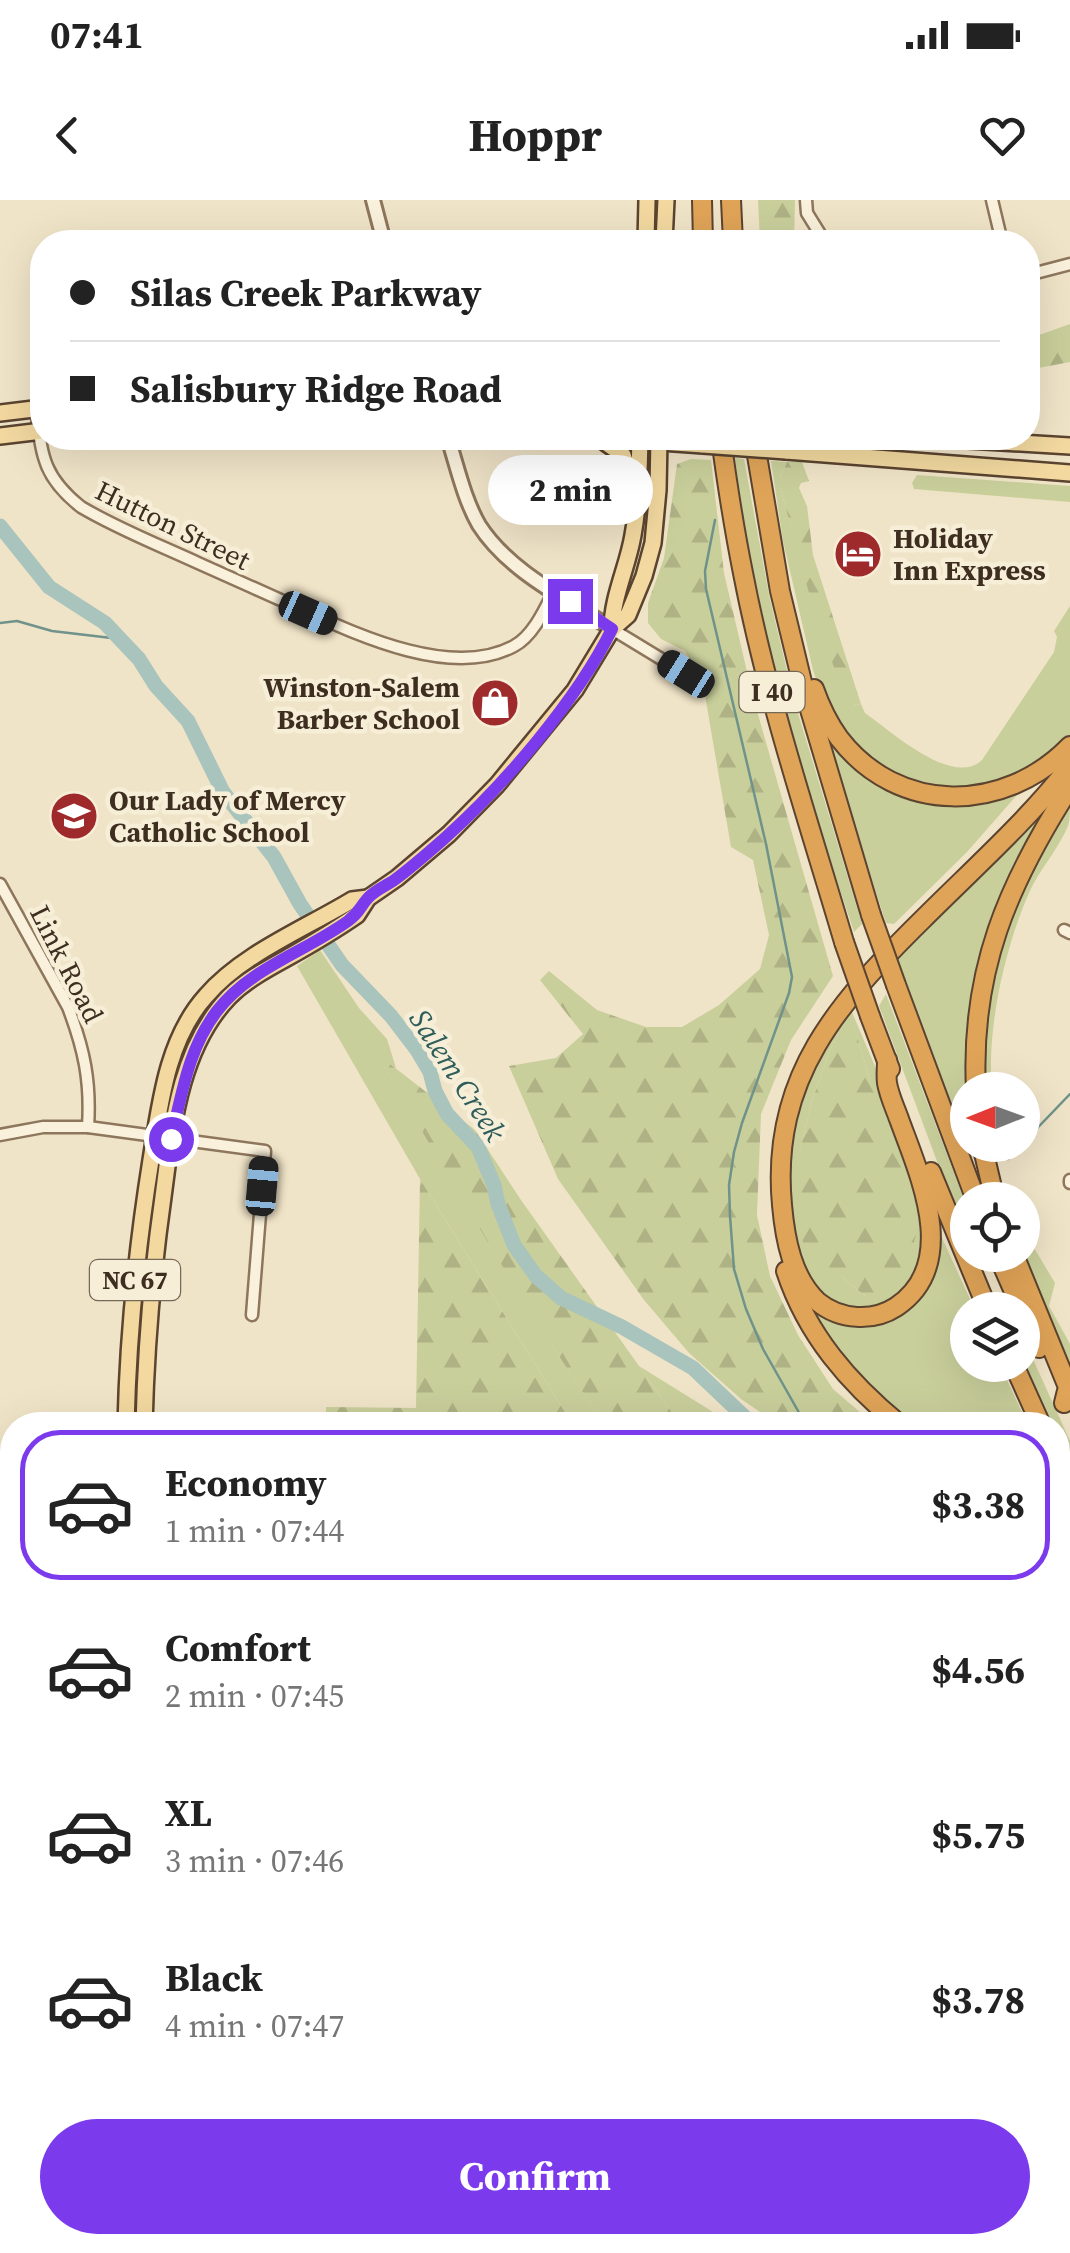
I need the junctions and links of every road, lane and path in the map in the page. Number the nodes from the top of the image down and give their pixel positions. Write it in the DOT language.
graph roads {
  1 [pos="373,200"];
  2 [pos="648,200"];
  3 [pos="666,200"];
  4 [pos="702,200"];
  5 [pos="732,200"];
  6 [pos="806,200"];
  7 [pos="992,200"];
  8 [pos="381,230"];
  9 [pos="647,230"];
  10 [pos="665,230"];
  11 [pos="703,230"];
  12 [pos="733,230"];
  13 [pos="816,230"];
  14 [pos="999,230"];
  15 [pos="1070,264"];
  16 [pos="1040,272"];
  17 [pos="30,409"];
  18 [pos="0,412"];
  19 [pos="30,432"];
  20 [pos="0,436"];
  21 [pos="1040,444"];
  22 [pos="1070,446"];
  23 [pos="43,450"];
  24 [pos="452,450"];
  25 [pos="618,450"];
  26 [pos="639,450"];
  27 [pos="659,450"];
  28 [pos="723,450"];
  29 [pos="756,450"];
  30 [pos="772,450"];
  31 [pos="1070,473"];
  32 [pos="637,499"];
  33 [pos="554,591"];
  34 [pos="780,592"];
  35 [pos="612,629"];
  36 [pos="686,674"];
  37 [pos="1070,748"];
  38 [pos="1070,766"];
  39 [pos="1070,786"];
  40 [pos="0,884"];
  41 [pos="334,921"];
  42 [pos="887,1060"];
  43 [pos="975,1072"];
  44 [pos="88,1126"];
  45 [pos="0,1135"];
  46 [pos="163,1138"];
  47 [pos="969,1182"];
  48 [pos="1021,1272"];
  49 [pos="980,1292"];
  50 [pos="252,1315"];
  51 [pos="1040,1351"];
  52 [pos="1022,1382"];
  53 [pos="1067,1410"];
  54 [pos="127,1412"];
  55 [pos="144,1412"];
  56 [pos="885,1412"];
  57 [pos="1035,1412"];
  1 -- 8 [label="street"];
  2 -- 9 [label="main road"];
  3 -- 10 [label="main road"];
  4 -- 11 [label="highway"];
  5 -- 12 [label="highway"];
  6 -- 13 [label="street"];
  7 -- 14 [label="street"];
  15 -- 16 [label="street"];
  17 -- 18 [label="main road"];
  19 -- 20 [label="main road"];
  21 -- 22 [label="main road"];
  23 -- 33 [label="street, Hutton Street"];
  24 -- 33 [label="street"];
  25 -- 32 [label="main road"];
  26 -- 32 [label="main road, NC 67"];
  27 -- 35 [label="main road, NC 67"];
  28 -- 42 [label="highway, I 40, bridge"];
  29 -- 34 [label="highway, I 40"];
  30 -- 31 [label="main road, bridge"];
  32 -- 35 [label="main road, NC 67"];
  33 -- 35 [label="street"];
  34 -- 37 [label="highway"];
  34 -- 47 [label="highway, I 40, bridge"];
  35 -- 36 [label="street"];
  35 -- 41 [label="main road, NC 67"];
  37 -- 56 [label="highway"];
  38 -- 42 [label="highway"];
  39 -- 43 [label="highway"];
  40 -- 44 [label="street, Link Road"];
  41 -- 46 [label="main road, NC 67"];
  41 -- 46 [label="main road, NC 67"];
  42 -- 49 [label="highway, I 40"];
  44 -- 45 [label="street"];
  44 -- 46 [label="street"];
  46 -- 50 [label="street"];
  46 -- 54 [label="main road, NC 67"];
  46 -- 55 [label="main road, NC 67"];
  48 -- 53 [label="highway"];
  51 -- 53 [label="highway"];
  52 -- 57 [label="highway"];
}
